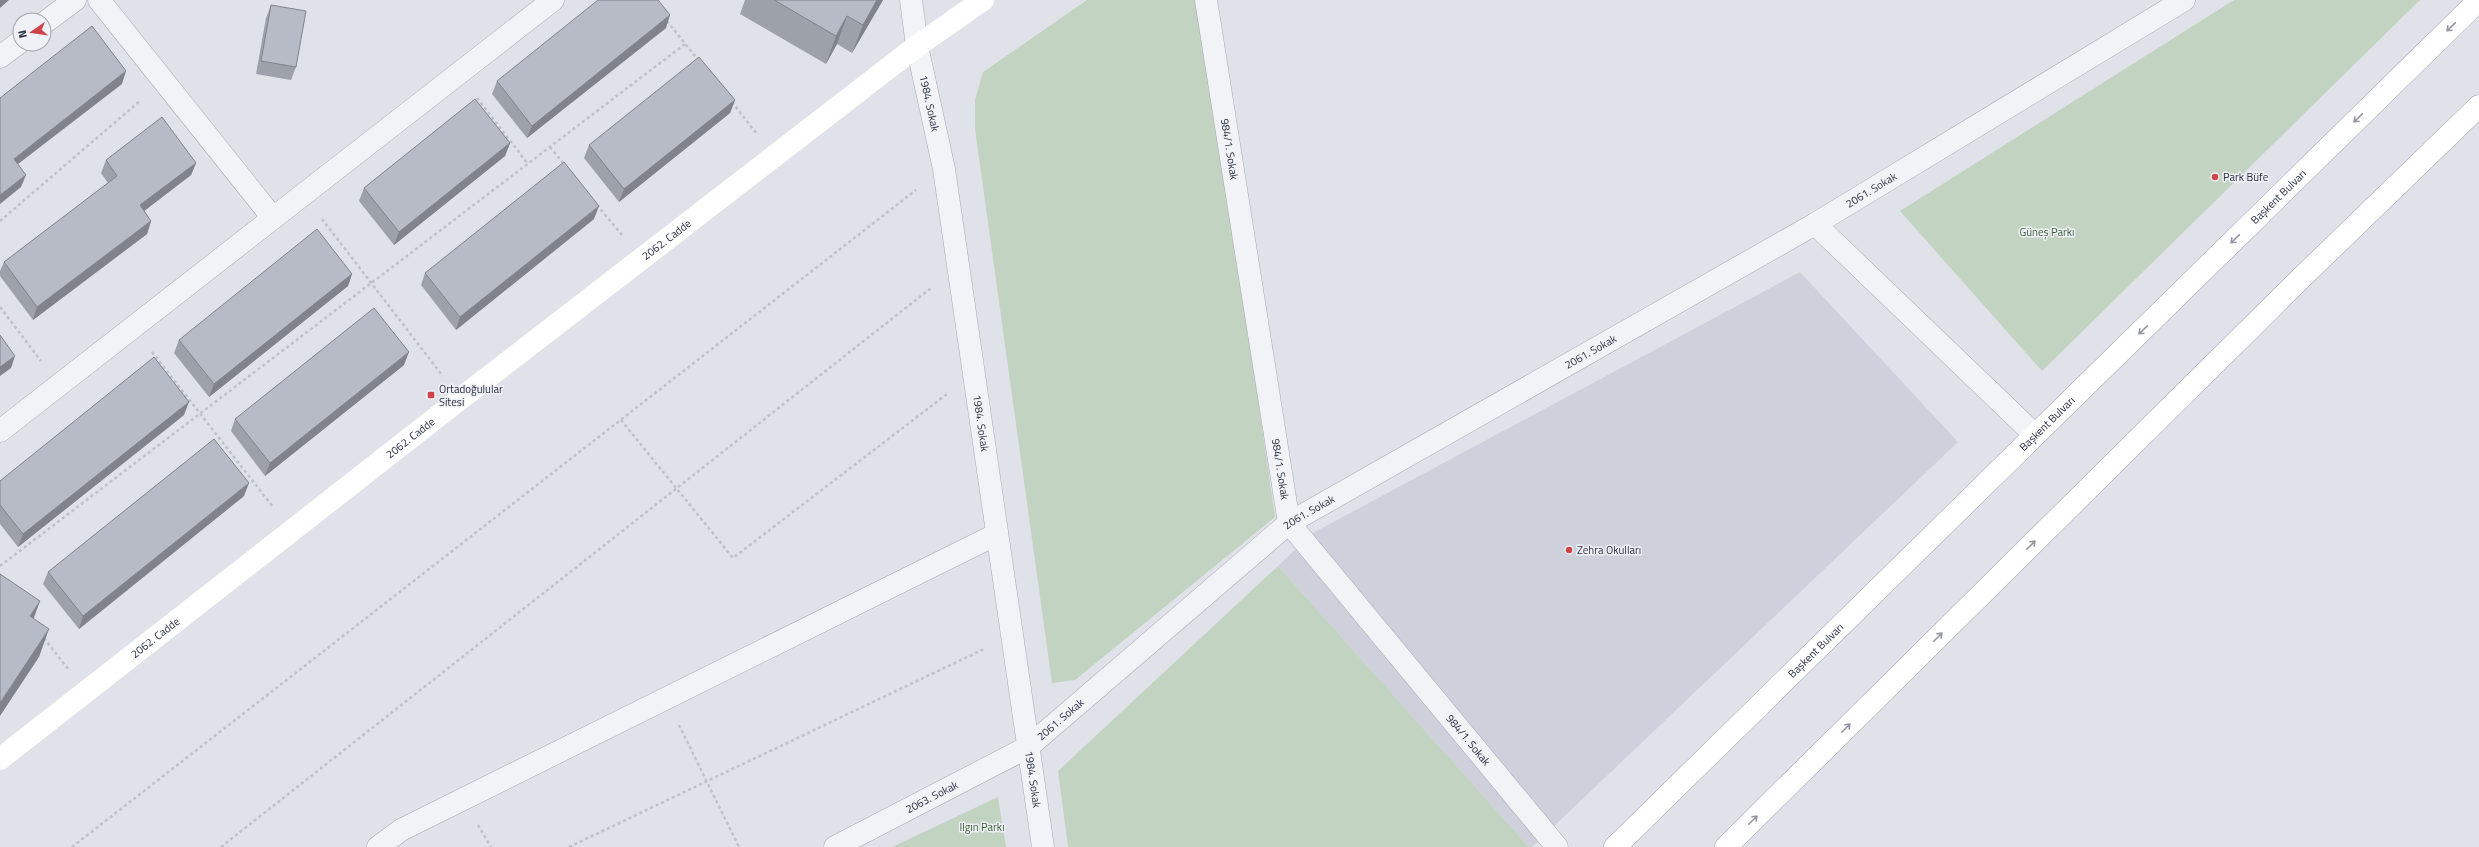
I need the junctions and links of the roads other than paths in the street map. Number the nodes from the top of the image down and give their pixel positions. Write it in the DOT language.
graph roads {
  1 [pos="75,0"];
  2 [pos="99,0"];
  3 [pos="553,0"];
  4 [pos="912,0"];
  5 [pos="983,0"];
  6 [pos="1206,0"];
  7 [pos="2184,0"];
  8 [pos="2479,0"];
  9 [pos="52,18"];
  10 [pos="917,46"];
  11 [pos="12,48"];
  12 [pos="0,57"];
  13 [pos="2479,106"];
  14 [pos="273,218"];
  15 [pos="1815,224"];
  16 [pos="0,431"];
  17 [pos="2035,435"];
  18 [pos="1289,523"];
  19 [pos="997,534"];
  20 [pos="1028,747"];
  21 [pos="0,759"];
  22 [pos="378,847"];
  23 [pos="835,847"];
  24 [pos="1042,847"];
  25 [pos="1557,847"];
  26 [pos="1614,847"];
  27 [pos="1726,847"];
  1 -- 9 [label="street"];
  2 -- 14 [label="street"];
  3 -- 14 [label="street"];
  4 -- 10 [label="street, 1984. Sokak"];
  5 -- 10 [label="main road, 2062. Cadde"];
  6 -- 18 [label="street, 984/1. Sokak"];
  7 -- 15 [label="street, 2061. Sokak"];
  8 -- 17 [label="main road, Başkent Bulvarı, one-way"];
  10 -- 19 [label="street, 1984. Sokak"];
  10 -- 21 [label="main road, 2062. Cadde"];
  11 -- 12 [label="street"];
  27 -- 13 [label="main road, one-way"];
  14 -- 16 [label="street"];
  15 -- 17 [label="street"];
  15 -- 18 [label="street, 2061. Sokak"];
  17 -- 26 [label="main road, Başkent Bulvarı"];
  18 -- 20 [label="street, 2061. Sokak"];
  18 -- 25 [label="street, 984/1. Sokak"];
  19 -- 20 [label="street, 1984. Sokak"];
  19 -- 22 [label="street"];
  20 -- 23 [label="street, 2063. Sokak"];
  20 -- 24 [label="street, 1984. Sokak"];
}
